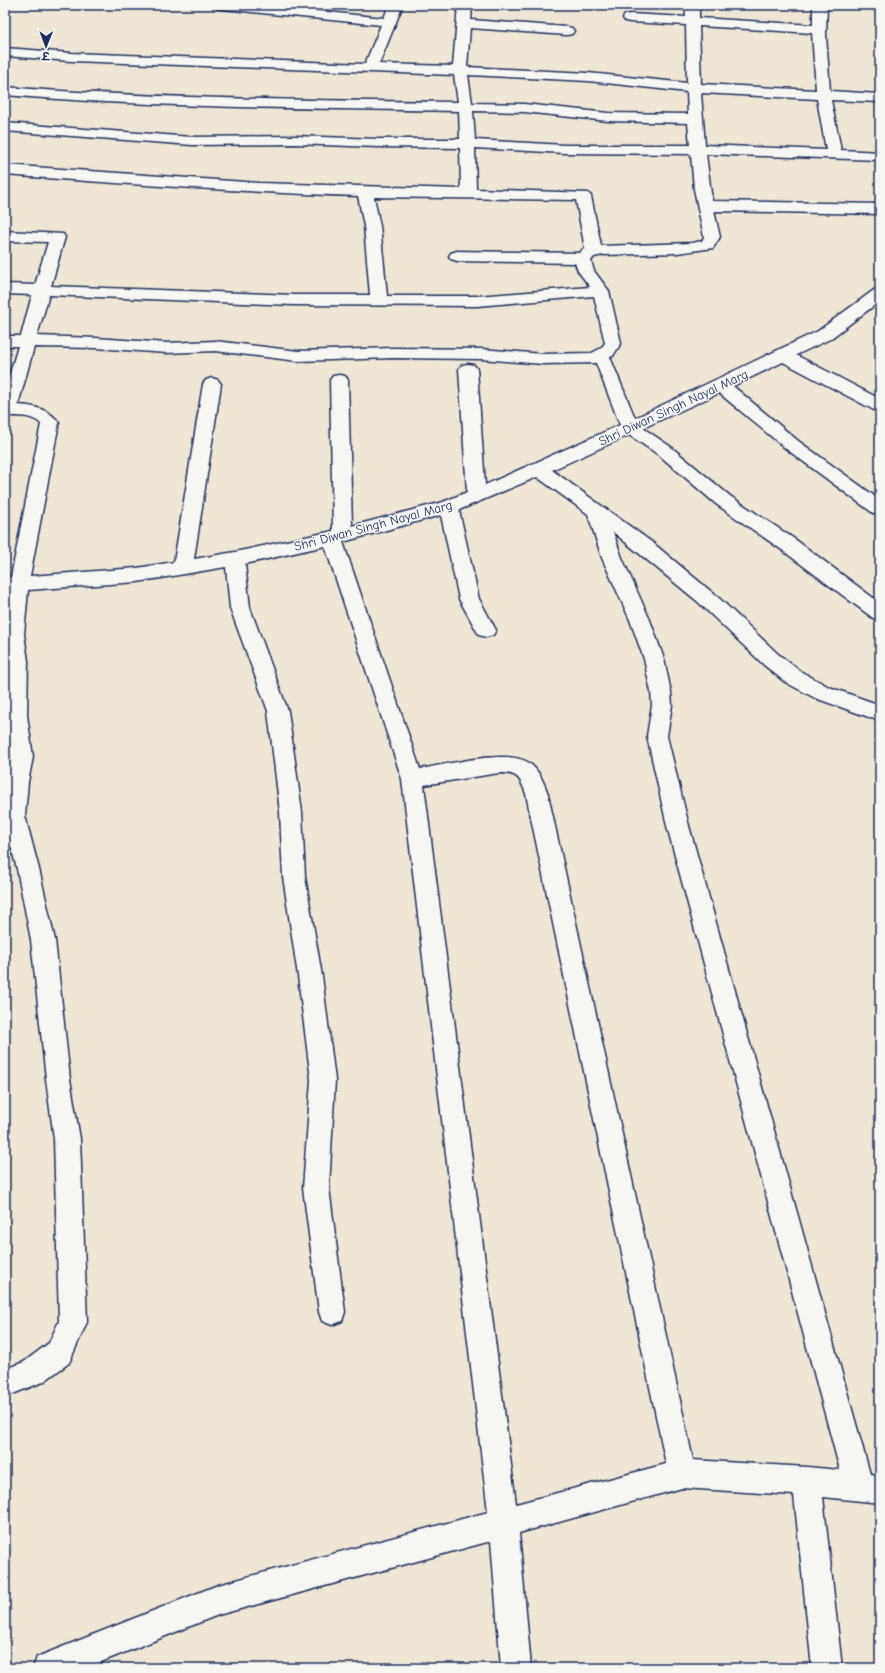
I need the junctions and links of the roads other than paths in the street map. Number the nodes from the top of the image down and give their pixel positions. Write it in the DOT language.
graph roads {
  1 [pos="222,5"];
  2 [pos="396,5"];
  3 [pos="465,5"];
  4 [pos="692,5"];
  5 [pos="820,5"];
  6 [pos="630,18"];
  7 [pos="692,21"];
  8 [pos="388,22"];
  9 [pos="464,24"];
  10 [pos="819,29"];
  11 [pos="567,31"];
  12 [pos="5,52"];
  13 [pos="370,68"];
  14 [pos="460,71"];
  15 [pos="694,88"];
  16 [pos="5,91"];
  17 [pos="823,95"];
  18 [pos="880,98"];
  19 [pos="466,107"];
  20 [pos="695,119"];
  21 [pos="5,126"];
  22 [pos="467,143"];
  23 [pos="698,150"];
  24 [pos="834,155"];
  25 [pos="880,156"];
  26 [pos="5,170"];
  27 [pos="365,192"];
  28 [pos="469,194"];
  29 [pos="705,206"];
  30 [pos="880,209"];
  31 [pos="5,236"];
  32 [pos="590,255"];
  33 [pos="458,256"];
  34 [pos="5,289"];
  35 [pos="42,290"];
  36 [pos="601,291"];
  37 [pos="880,293"];
  38 [pos="379,300"];
  39 [pos="5,342"];
  40 [pos="27,342"];
  41 [pos="602,355"];
  42 [pos="783,355"];
  43 [pos="468,369"];
  44 [pos="340,380"];
  45 [pos="212,384"];
  46 [pos="721,385"];
  47 [pos="880,406"];
  48 [pos="7,410"];
  49 [pos="629,427"];
  50 [pos="539,469"];
  51 [pos="476,495"];
  52 [pos="449,507"];
  53 [pos="880,509"];
  54 [pos="596,510"];
  55 [pos="337,536"];
  56 [pos="235,559"];
  57 [pos="183,568"];
  58 [pos="12,584"];
  59 [pos="880,613"];
  60 [pos="486,630"];
  61 [pos="880,713"];
  62 [pos="413,779"];
  63 [pos="332,1312"];
  64 [pos="5,1383"];
  65 [pos="682,1474"];
  66 [pos="807,1481"];
  67 [pos="870,1487"];
  68 [pos="504,1523"];
  69 [pos="48,1668"];
  70 [pos="516,1668"];
  71 [pos="827,1668"];
  1 -- 8 [label="street"];
  2 -- 8 [label="street"];
  3 -- 9 [label="street"];
  4 -- 7 [label="street"];
  5 -- 10 [label="street"];
  6 -- 7 [label="street"];
  7 -- 10 [label="street"];
  7 -- 15 [label="street"];
  8 -- 13 [label="street"];
  9 -- 11 [label="street"];
  9 -- 14 [label="street"];
  10 -- 17 [label="street"];
  12 -- 13 [label="street"];
  13 -- 14 [label="street"];
  14 -- 15 [label="street"];
  14 -- 19 [label="street"];
  15 -- 17 [label="street"];
  15 -- 20 [label="street"];
  16 -- 19 [label="street"];
  17 -- 18 [label="street"];
  17 -- 24 [label="street"];
  19 -- 20 [label="street"];
  19 -- 22 [label="street"];
  20 -- 23 [label="street"];
  21 -- 22 [label="street"];
  22 -- 23 [label="street"];
  22 -- 28 [label="street"];
  23 -- 24 [label="street"];
  23 -- 29 [label="street"];
  24 -- 25 [label="street"];
  26 -- 27 [label="street"];
  27 -- 28 [label="street"];
  27 -- 38 [label="street"];
  28 -- 32 [label="street"];
  29 -- 30 [label="street"];
  29 -- 32 [label="street"];
  31 -- 35 [label="street"];
  32 -- 33 [label="street"];
  32 -- 36 [label="street"];
  34 -- 35 [label="street"];
  35 -- 38 [label="street"];
  35 -- 40 [label="street"];
  36 -- 38 [label="street"];
  36 -- 41 [label="street"];
  37 -- 42 [label="street, Shri Diwan Singh Nayal Marg"];
  39 -- 40 [label="street"];
  40 -- 41 [label="street"];
  40 -- 48 [label="street"];
  41 -- 49 [label="street"];
  42 -- 46 [label="street, Shri Diwan Singh Nayal Marg"];
  42 -- 47 [label="street"];
  43 -- 51 [label="street"];
  44 -- 55 [label="street"];
  45 -- 57 [label="street"];
  46 -- 49 [label="street, Shri Diwan Singh Nayal Marg"];
  46 -- 53 [label="street"];
  48 -- 58 [label="street"];
  49 -- 50 [label="street, Shri Diwan Singh Nayal Marg"];
  49 -- 59 [label="street"];
  50 -- 51 [label="street, Shri Diwan Singh Nayal Marg"];
  50 -- 54 [label="street"];
  51 -- 52 [label="street, Shri Diwan Singh Nayal Marg"];
  52 -- 55 [label="street, Shri Diwan Singh Nayal Marg"];
  52 -- 60 [label="street"];
  54 -- 61 [label="street"];
  54 -- 67 [label="street"];
  55 -- 56 [label="street, Shri Diwan Singh Nayal Marg"];
  55 -- 62 [label="street"];
  56 -- 57 [label="street, Shri Diwan Singh Nayal Marg"];
  56 -- 63 [label="street"];
  57 -- 58 [label="street, Shri Diwan Singh Nayal Marg"];
  58 -- 64 [label="street"];
  62 -- 65 [label="street"];
  62 -- 68 [label="street"];
  65 -- 66 [label="street"];
  65 -- 68 [label="street"];
  66 -- 67 [label="street"];
  66 -- 71 [label="street"];
  68 -- 69 [label="street"];
  68 -- 70 [label="street"];
}
